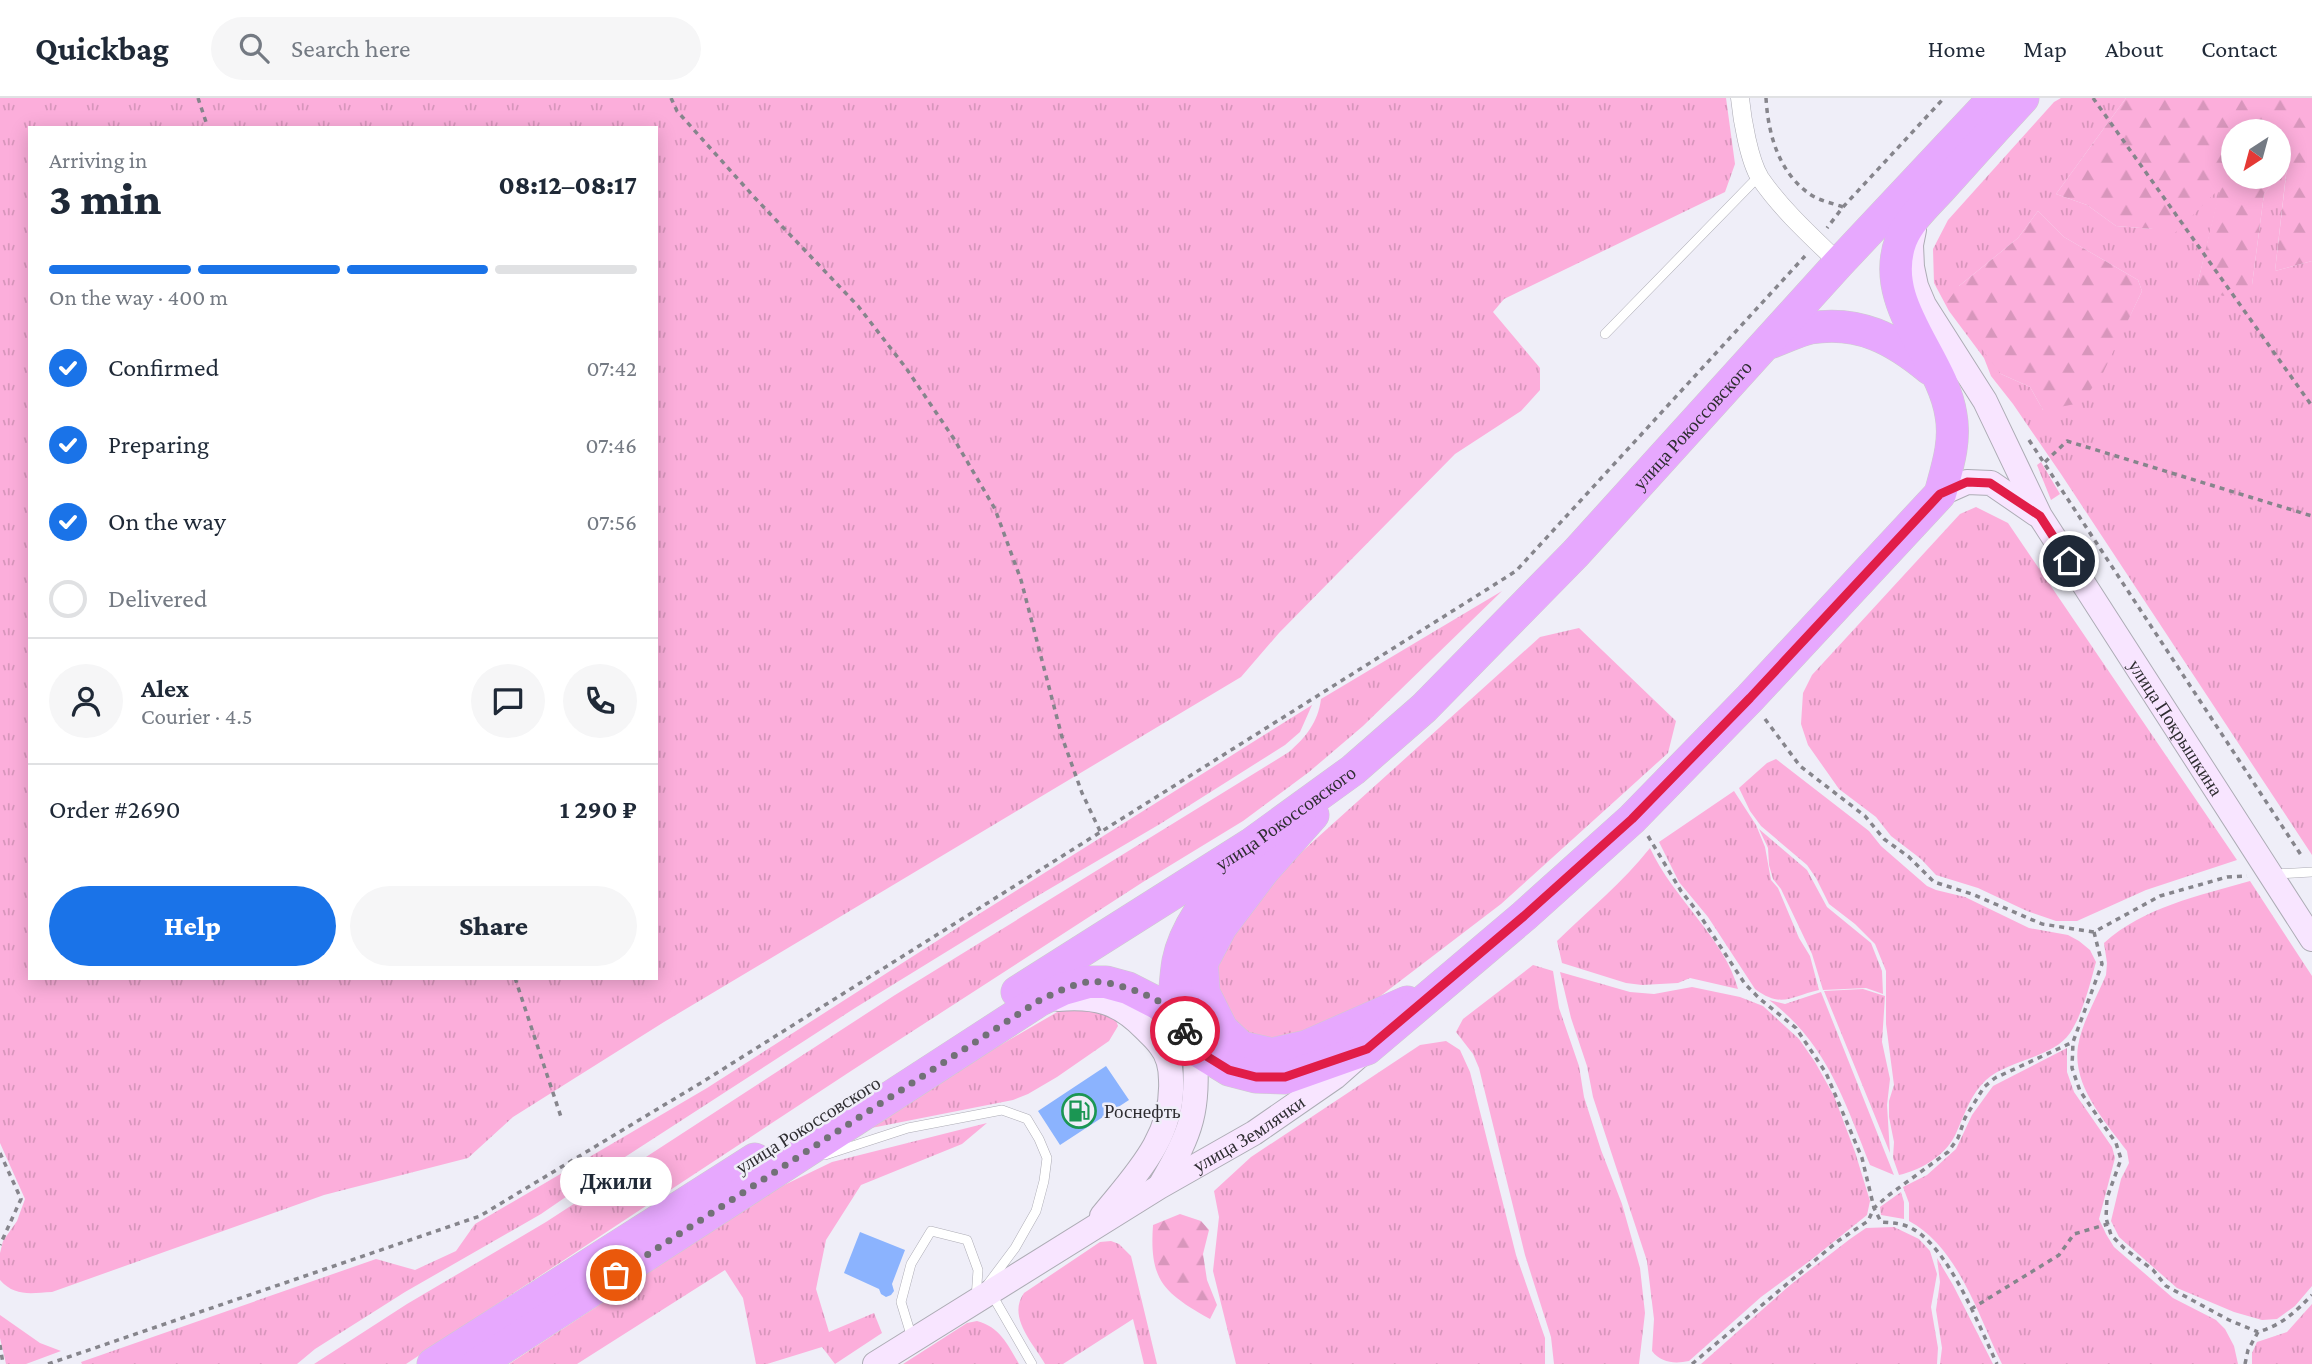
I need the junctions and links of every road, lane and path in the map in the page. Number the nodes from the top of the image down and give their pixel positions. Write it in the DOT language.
graph roads {
  1 [pos="198,98"];
  2 [pos="671,98"];
  3 [pos="1740,98"];
  4 [pos="1766,98"];
  5 [pos="1944,98"];
  6 [pos="1993,98"];
  7 [pos="2023,98"];
  8 [pos="2093,98"];
  9 [pos="207,126"];
  10 [pos="1759,176"];
  11 [pos="1843,207"];
  12 [pos="1917,215"];
  13 [pos="1816,241"];
  14 [pos="1839,263"];
  15 [pos="1605,334"];
  16 [pos="1764,345"];
  17 [pos="1935,373"];
  18 [pos="2312,406"];
  19 [pos="2023,430"];
  20 [pos="2045,462"];
  21 [pos="1940,494"];
  22 [pos="2040,516"];
  23 [pos="2312,516"];
  24 [pos="1750,698"];
  25 [pos="1353,770"];
  26 [pos="1632,819"];
  27 [pos="1100,832"];
  28 [pos="1251,844"];
  29 [pos="2312,872"];
  30 [pos="2270,874"];
  31 [pos="2094,932"];
  32 [pos="2312,939"];
  33 [pos="515,980"];
  34 [pos="1432,993"];
  35 [pos="1040,1000"];
  36 [pos="1173,1011"];
  37 [pos="2073,1042"];
  38 [pos="1195,1049"];
  39 [pos="1367,1049"];
  40 [pos="562,1120"];
  41 [pos="0,1153"];
  42 [pos="777,1171"];
  43 [pos="1159,1187"];
  44 [pos="1874,1208"];
  45 [pos="2108,1224"];
  46 [pos="1088,1232"];
  47 [pos="0,1245"];
  48 [pos="983,1295"];
  49 [pos="2312,1295"];
  50 [pos="1970,1309"];
  51 [pos="2258,1332"];
  52 [pos="912,1339"];
  53 [pos="0,1345"];
  54 [pos="3,1364"];
  55 [pos="47,1364"];
  56 [pos="433,1364"];
  57 [pos="478,1364"];
  58 [pos="875,1364"];
  59 [pos="1032,1364"];
  60 [pos="1692,1364"];
  61 [pos="1997,1364"];
  62 [pos="2245,1364"];
  1 -- 9 [label="path"];
  2 -- 27 [label="path"];
  3 -- 10 [label="street"];
  4 -- 11 [label="path"];
  5 -- 11 [label="path"];
  6 -- 14 [label="highway, улица Рокоссовского"];
  7 -- 12 [label="highway"];
  8 -- 18 [label="path"];
  10 -- 13 [label="street"];
  10 -- 15 [label="lane"];
  11 -- 13 [label="path"];
  12 -- 17 [label="highway"];
  12 -- 22 [label="main road, улица Покрышкина"];
  13 -- 14 [label="street"];
  13 -- 27 [label="path"];
  14 -- 16 [label="highway, улица Рокоссовского"];
  16 -- 17 [label="highway"];
  16 -- 25 [label="highway, улица Рокоссовского"];
  17 -- 21 [label="highway"];
  19 -- 20 [label="path"];
  20 -- 23 [label="path"];
  20 -- 29 [label="path"];
  21 -- 22 [label="main road"];
  21 -- 24 [label="highway, улица Землячки"];
  22 -- 30 [label="main road, улица Покрышкина"];
  24 -- 26 [label="highway, улица Землячки"];
  24 -- 31 [label="path"];
  25 -- 28 [label="highway, улица Рокоссовского"];
  25 -- 34 [label="highway"];
  26 -- 34 [label="highway, улица Землячки"];
  26 -- 44 [label="path"];
  27 -- 55 [label="path"];
  28 -- 36 [label="highway"];
  28 -- 56 [label="highway, улица Рокоссовского"];
  29 -- 30 [label="lane"];
  30 -- 31 [label="path"];
  30 -- 32 [label="main road, улица Покрышкина"];
  31 -- 37 [label="path"];
  33 -- 40 [label="path"];
  34 -- 39 [label="highway, улица Землячки"];
  35 -- 36 [label="highway, улица Рокоссовского"];
  35 -- 42 [label="highway, улица Рокоссовского"];
  35 -- 46 [label="main road"];
  36 -- 38 [label="highway"];
  37 -- 44 [label="path"];
  37 -- 45 [label="path"];
  38 -- 39 [label="highway"];
  38 -- 43 [label="main road"];
  39 -- 43 [label="main road, улица Землячки"];
  41 -- 47 [label="path"];
  42 -- 48 [label="lane"];
  42 -- 57 [label="highway, улица Рокоссовского"];
  43 -- 46 [label="main road, улица Землячки"];
  44 -- 50 [label="path"];
  44 -- 60 [label="path"];
  45 -- 50 [label="path"];
  45 -- 51 [label="path"];
  46 -- 48 [label="main road, улица Землячки"];
  48 -- 52 [label="main road, улица Землячки"];
  48 -- 52 [label="lane"];
  48 -- 59 [label="lane"];
  49 -- 51 [label="path"];
  50 -- 61 [label="path"];
  51 -- 62 [label="path"];
  52 -- 58 [label="main road, улица Землячки"];
  53 -- 54 [label="path"];
}
